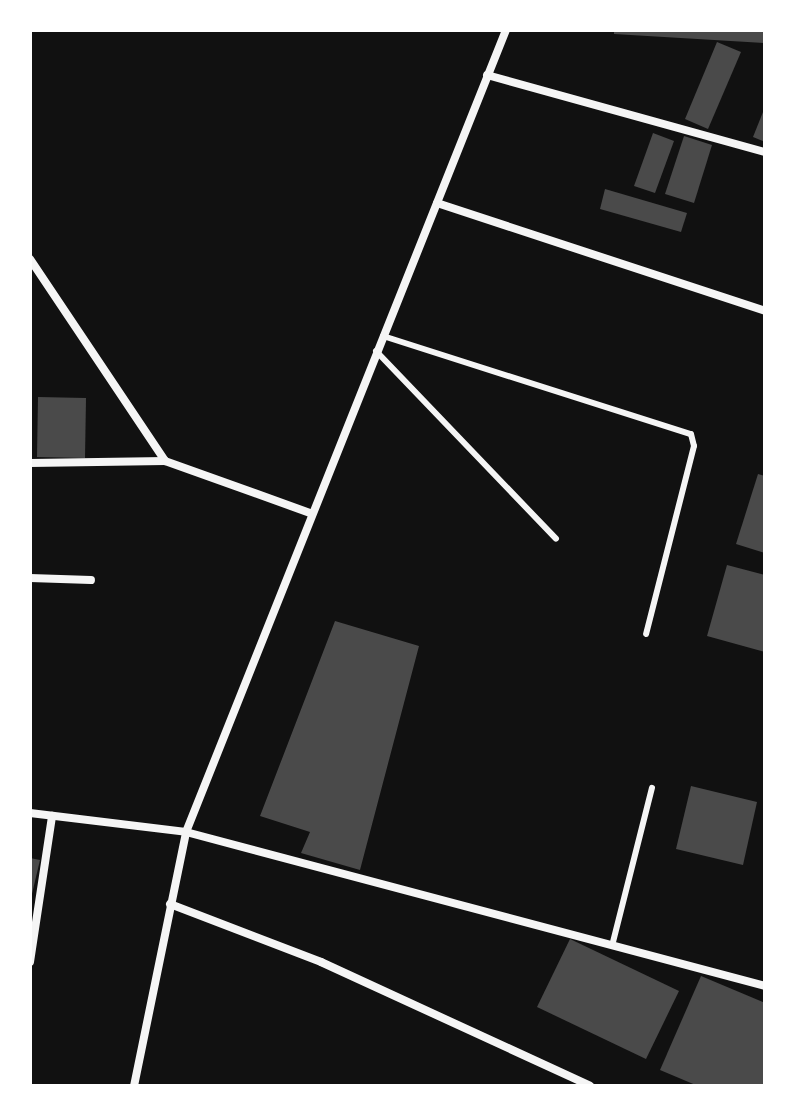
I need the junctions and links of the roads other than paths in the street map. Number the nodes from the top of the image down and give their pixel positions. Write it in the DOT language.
graph roads {
  1 [pos="506,30"];
  2 [pos="487,75"];
  3 [pos="765,152"];
  4 [pos="437,203"];
  5 [pos="30,259"];
  6 [pos="765,311"];
  7 [pos="383,336"];
  8 [pos="376,351"];
  9 [pos="165,461"];
  10 [pos="30,463"];
  11 [pos="310,513"];
  12 [pos="556,539"];
  13 [pos="30,578"];
  14 [pos="91,580"];
  15 [pos="646,634"];
  16 [pos="652,788"];
  17 [pos="30,813"];
  18 [pos="52,816"];
  19 [pos="186,832"];
  20 [pos="170,904"];
  21 [pos="613,942"];
  22 [pos="30,962"];
  23 [pos="765,986"];
  24 [pos="134,1086"];
  25 [pos="590,1086"];
  1 -- 2 [label="street"];
  2 -- 3 [label="street"];
  2 -- 4 [label="street"];
  4 -- 6 [label="street"];
  4 -- 7 [label="street"];
  5 -- 9 [label="street"];
  7 -- 8 [label="street"];
  7 -- 15 [label="lane"];
  8 -- 11 [label="street"];
  8 -- 12 [label="lane"];
  9 -- 10 [label="street"];
  9 -- 11 [label="street"];
  11 -- 19 [label="street"];
  13 -- 14 [label="street"];
  16 -- 21 [label="lane"];
  17 -- 18 [label="street"];
  18 -- 19 [label="street"];
  18 -- 22 [label="street"];
  19 -- 20 [label="street"];
  19 -- 21 [label="street"];
  20 -- 24 [label="street"];
  20 -- 25 [label="street"];
  21 -- 23 [label="street"];
}
